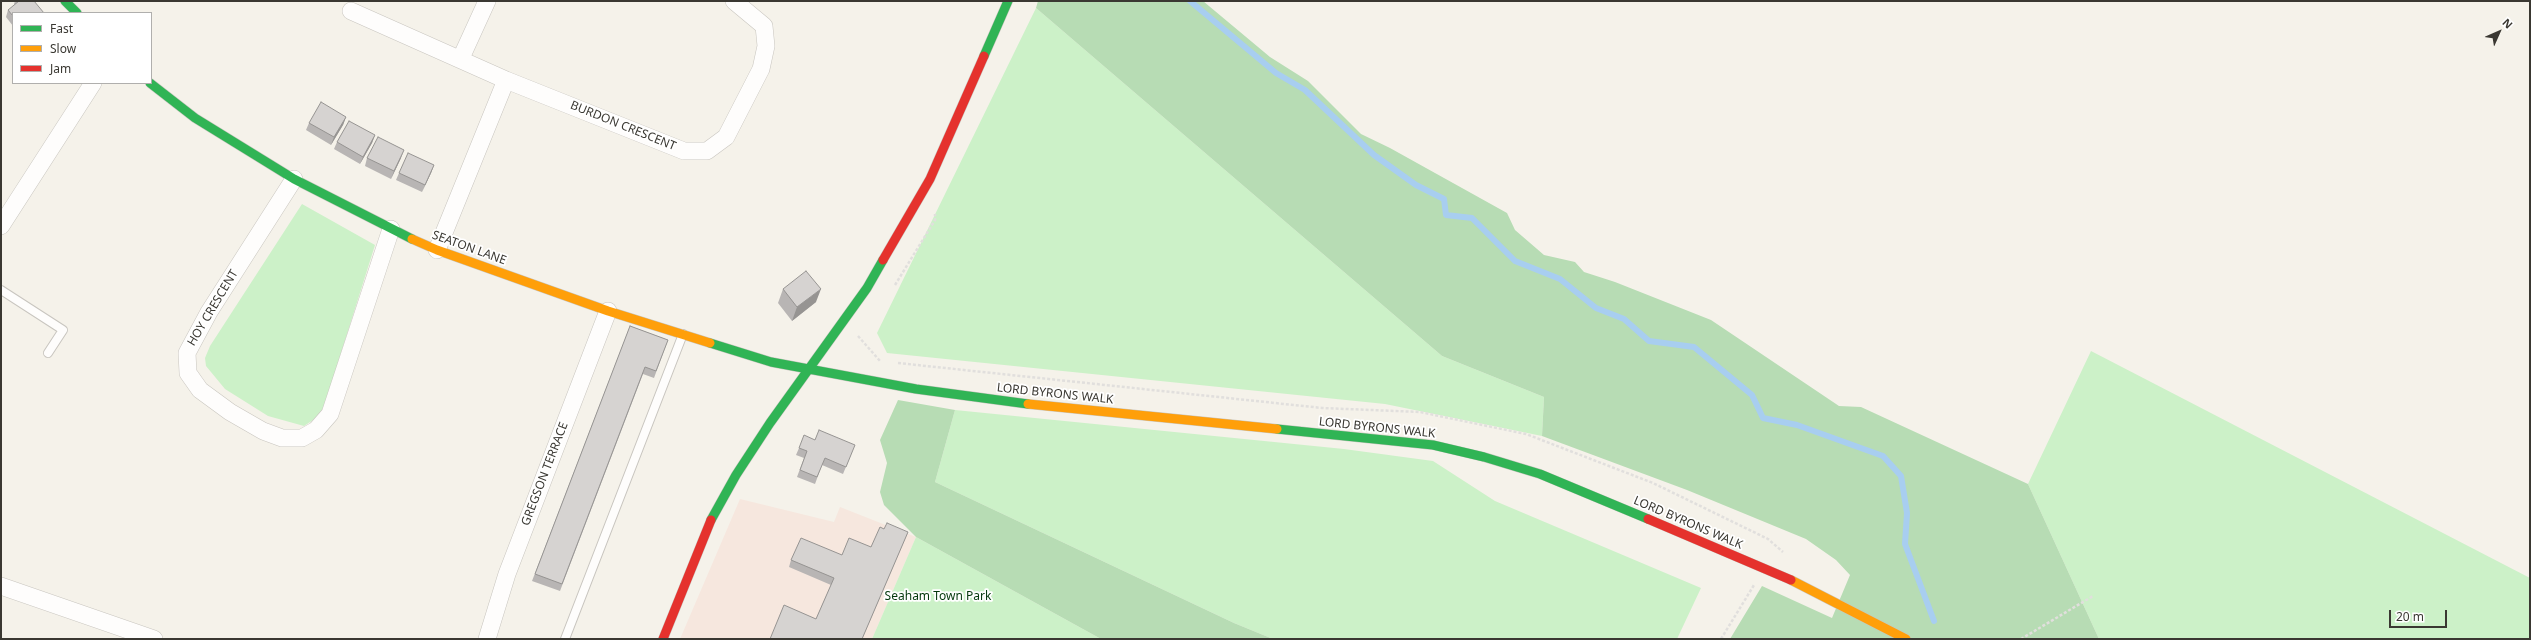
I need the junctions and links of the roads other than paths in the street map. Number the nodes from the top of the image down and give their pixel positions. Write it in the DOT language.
graph roads {
  1 [pos="65,1"];
  2 [pos="487,1"];
  3 [pos="734,1"];
  4 [pos="1008,1"];
  5 [pos="351,11"];
  6 [pos="76,12"];
  7 [pos="461,58"];
  8 [pos="506,80"];
  9 [pos="92,84"];
  10 [pos="151,84"];
  11 [pos="294,179"];
  12 [pos="1,226"];
  13 [pos="391,229"];
  14 [pos="437,250"];
  15 [pos="1,290"];
  16 [pos="608,310"];
  17 [pos="683,334"];
  18 [pos="48,353"];
  19 [pos="810,368"];
  20 [pos="1,586"];
  21 [pos="154,639"];
  22 [pos="487,639"];
  23 [pos="565,639"];
  24 [pos="663,639"];
  25 [pos="1906,639"];
  1 -- 6 [label="main road"];
  2 -- 7 [label="street"];
  3 -- 8 [label="street, BURDON CRESCENT"];
  4 -- 19 [label="main road"];
  5 -- 7 [label="street, BURDON CRESCENT"];
  7 -- 8 [label="street, BURDON CRESCENT"];
  8 -- 14 [label="street"];
  9 -- 12 [label="street"];
  10 -- 11 [label="main road, SEATON LANE"];
  11 -- 13 [label="main road, SEATON LANE"];
  11 -- 13 [label="street, HOY CRESCENT"];
  13 -- 14 [label="main road, SEATON LANE"];
  14 -- 16 [label="main road, SEATON LANE"];
  15 -- 18 [label="lane"];
  16 -- 17 [label="main road, SEATON LANE"];
  16 -- 22 [label="street, GREGSON TERRACE"];
  17 -- 19 [label="main road, SEATON LANE"];
  17 -- 23 [label="lane"];
  19 -- 24 [label="main road"];
  19 -- 25 [label="main road, LORD BYRONS WALK"];
  20 -- 21 [label="street"];
}
